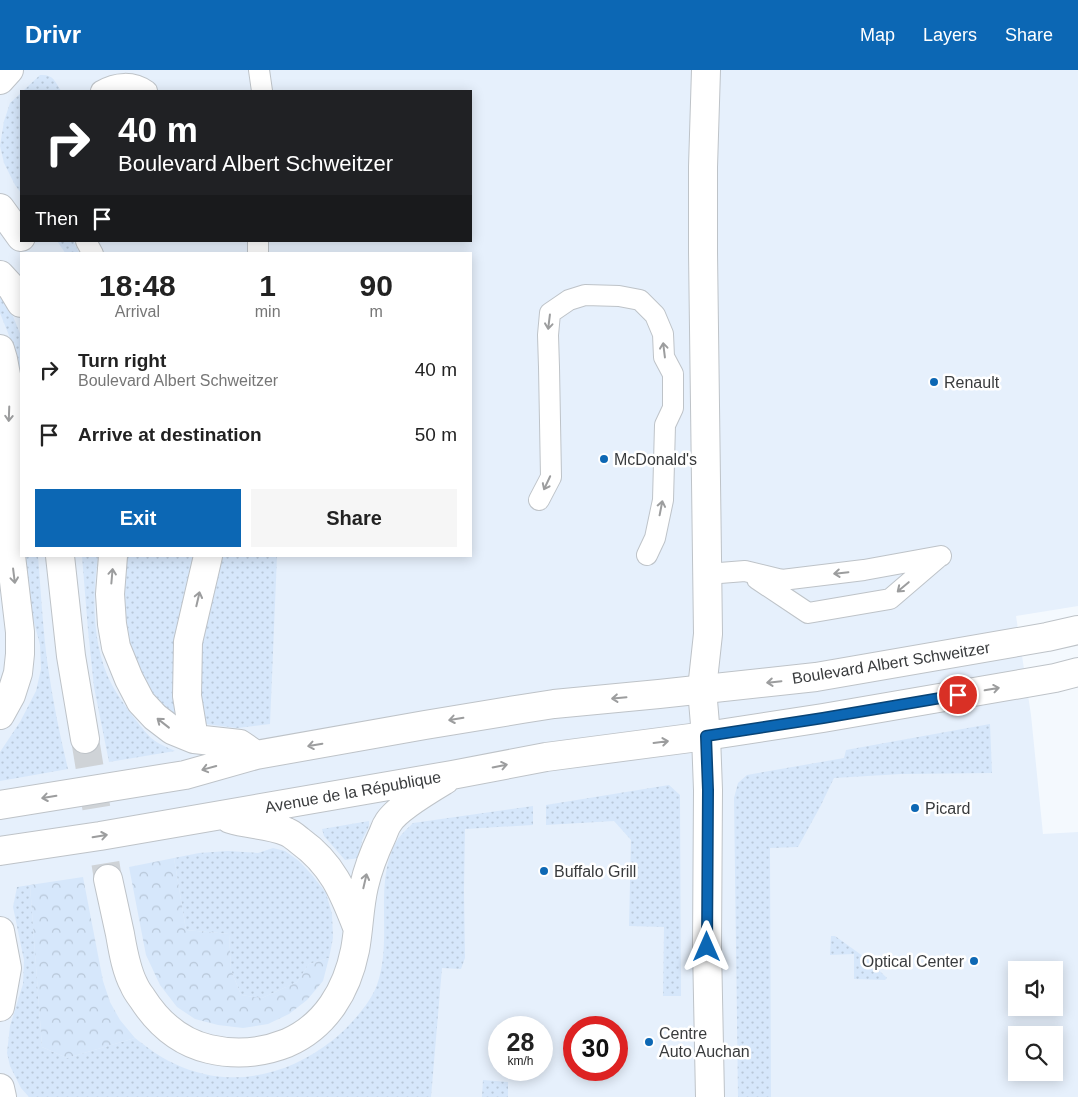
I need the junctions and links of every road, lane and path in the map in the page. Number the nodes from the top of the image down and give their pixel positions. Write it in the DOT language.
graph roads {
  1 [pos="9,70"];
  2 [pos="259,70"];
  3 [pos="706,70"];
  4 [pos="0,80"];
  5 [pos="103,90"];
  6 [pos="145,90"];
  7 [pos="262,90"];
  8 [pos="0,208"];
  9 [pos="20,238"];
  10 [pos="23,242"];
  11 [pos="35,252"];
  12 [pos="0,274"];
  13 [pos="20,301"];
  14 [pos="0,349"];
  15 [pos="539,500"];
  16 [pos="648,555"];
  17 [pos="60,557"];
  18 [pos="114,557"];
  19 [pos="208,557"];
  20 [pos="745,571"];
  21 [pos="707,574"];
  22 [pos="1078,630"];
  23 [pos="1078,672"];
  24 [pos="702,689"];
  25 [pos="0,714"];
  26 [pos="706,736"];
  27 [pos="85,739"];
  28 [pos="194,740"];
  29 [pos="256,755"];
  30 [pos="452,774"];
  31 [pos="0,805"];
  32 [pos="218,816"];
  33 [pos="0,851"];
  34 [pos="108,879"];
  35 [pos="357,929"];
  36 [pos="0,931"];
  37 [pos="0,1007"];
  38 [pos="0,1088"];
  39 [pos="2,1097"];
  40 [pos="710,1097"];
  1 -- 4 [label="main road"];
  2 -- 7 [label="lane"];
  3 -- 21 [label="main road"];
  5 -- 6 [label="lane"];
  8 -- 9 [label="main road"];
  10 -- 11 [label="main road"];
  12 -- 13 [label="main road"];
  14 -- 25 [label="main road, one-way"];
  16 -- 15 [label="lane, one-way"];
  17 -- 27 [label="main road"];
  28 -- 18 [label="main road, one-way"];
  28 -- 19 [label="main road, one-way"];
  20 -- 20 [label="lane"];
  20 -- 21 [label="lane"];
  21 -- 24 [label="main road"];
  22 -- 24 [label="main road, Boulevard Albert Schweitzer, one-way"];
  26 -- 23 [label="main road, one-way"];
  24 -- 26 [label="main road"];
  24 -- 29 [label="main road, one-way"];
  30 -- 26 [label="main road, Avenue de la République, one-way"];
  26 -- 40 [label="main road"];
  28 -- 29 [label="main road"];
  29 -- 31 [label="main road, one-way"];
  30 -- 32 [label="main road, Avenue de la République"];
  35 -- 30 [label="main road, one-way"];
  33 -- 32 [label="main road, Avenue de la République, one-way"];
  32 -- 35 [label="main road"];
  34 -- 35 [label="main road"];
  36 -- 37 [label="main road"];
  38 -- 39 [label="main road"];
}
